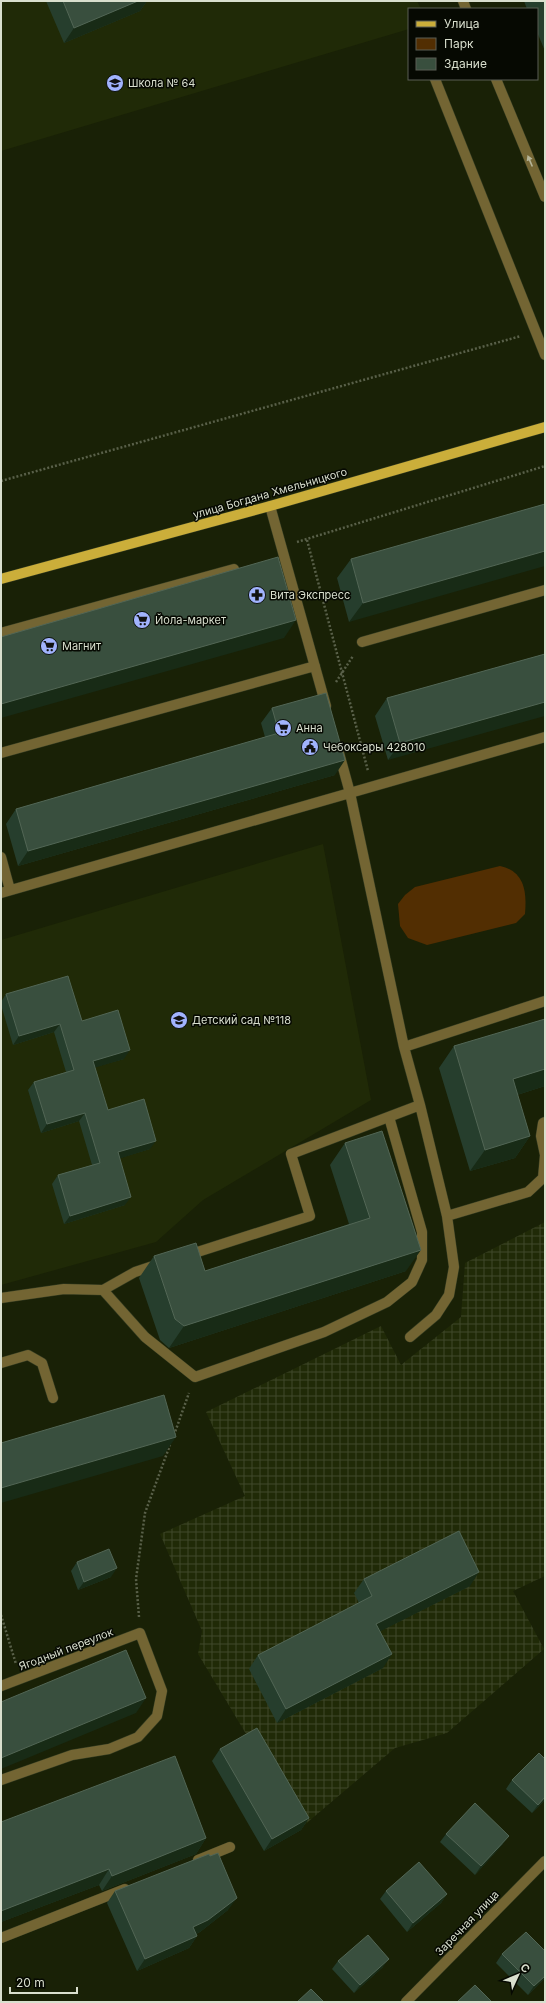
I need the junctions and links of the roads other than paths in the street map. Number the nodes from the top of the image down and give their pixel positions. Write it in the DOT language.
graph roads {
  1 [pos="434,80"];
  2 [pos="496,80"];
  3 [pos="545,197"];
  4 [pos="541,330"];
  5 [pos="545,355"];
  6 [pos="545,427"];
  7 [pos="270,506"];
  8 [pos="246,566"];
  9 [pos="1,579"];
  10 [pos="545,590"];
  11 [pos="1,633"];
  12 [pos="362,642"];
  13 [pos="315,666"];
  14 [pos="328,714"];
  15 [pos="545,737"];
  16 [pos="336,743"];
  17 [pos="1,753"];
  18 [pos="350,793"];
  19 [pos="1,857"];
  20 [pos="6,891"];
  21 [pos="545,1001"];
  22 [pos="404,1047"];
  23 [pos="420,1105"];
  24 [pos="390,1117"];
  25 [pos="545,1122"];
  26 [pos="447,1216"];
  27 [pos="103,1290"];
  28 [pos="1,1298"];
  29 [pos="410,1337"];
  30 [pos="1,1363"];
  31 [pos="53,1398"];
  32 [pos="1,1686"];
  33 [pos="1,1780"];
  34 [pos="230,1847"];
  35 [pos="545,1861"];
  36 [pos="186,1865"];
  37 [pos="134,1885"];
  38 [pos="1,1938"];
  39 [pos="406,2002"];
  1 -- 4 [label="street"];
  3 -- 2 [label="street, one-way"];
  4 -- 5 [label="street"];
  6 -- 7 [label="main road, улица Богдана Хмельницкого"];
  7 -- 9 [label="main road, улица Богдана Хмельницкого"];
  7 -- 13 [label="street"];
  8 -- 11 [label="street"];
  10 -- 12 [label="street"];
  13 -- 14 [label="street"];
  13 -- 17 [label="street"];
  15 -- 18 [label="street"];
  16 -- 18 [label="street"];
  18 -- 20 [label="street"];
  18 -- 22 [label="street"];
  19 -- 20 [label="street"];
  21 -- 22 [label="street"];
  22 -- 23 [label="street"];
  23 -- 24 [label="street"];
  23 -- 26 [label="street"];
  24 -- 27 [label="street"];
  24 -- 27 [label="street"];
  25 -- 26 [label="street"];
  26 -- 29 [label="street"];
  27 -- 28 [label="street"];
  30 -- 31 [label="street"];
  32 -- 33 [label="street, Ягодный переулок"];
  34 -- 36 [label="street"];
  35 -- 39 [label="street, Заречная улица"];
  37 -- 38 [label="street"];
}
